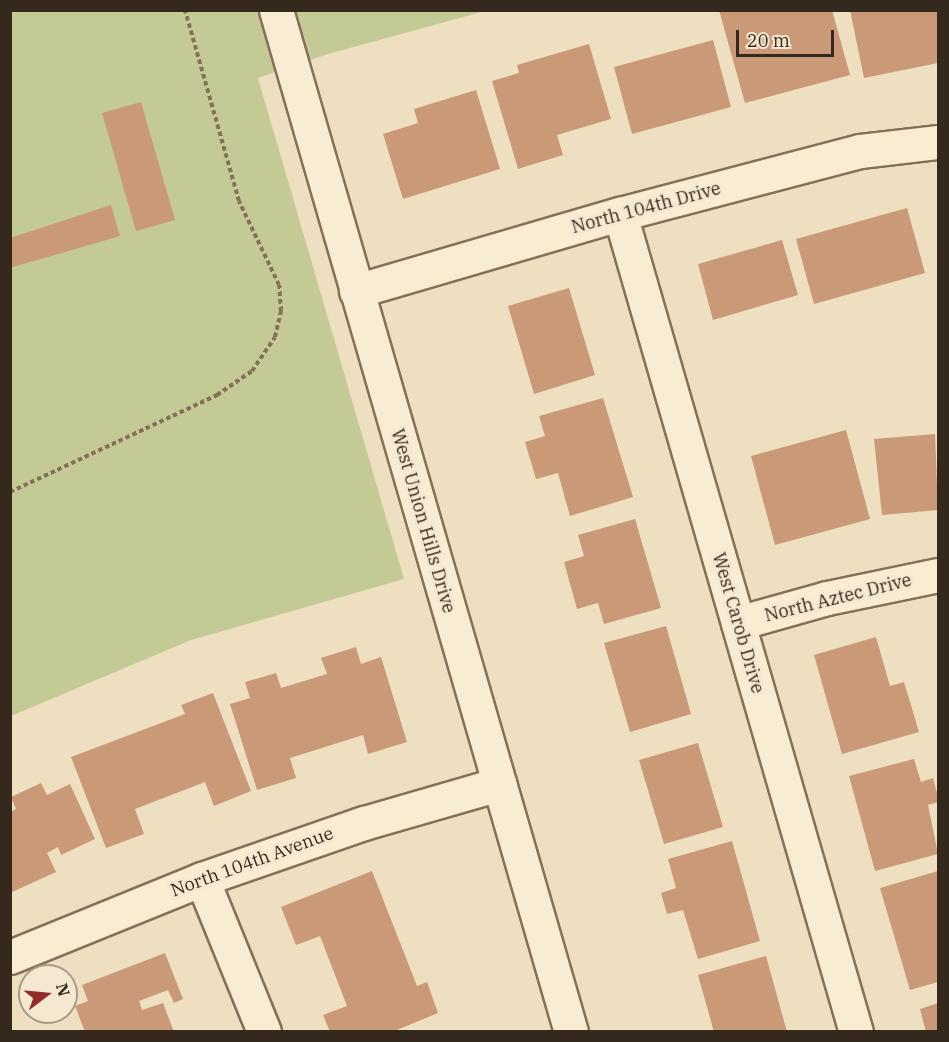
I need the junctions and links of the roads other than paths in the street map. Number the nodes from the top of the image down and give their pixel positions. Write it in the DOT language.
graph roads {
  1 [pos="276,10"];
  2 [pos="939,142"];
  3 [pos="620,214"];
  4 [pos="356,291"];
  5 [pos="939,575"];
  6 [pos="738,623"];
  7 [pos="499,784"];
  8 [pos="202,879"];
  9 [pos="10,957"];
  10 [pos="264,1032"];
  11 [pos="571,1032"];
  12 [pos="856,1032"];
  1 -- 4 [label="street, West Union Hills Drive"];
  2 -- 3 [label="street, North 104th Drive"];
  3 -- 4 [label="street, North 104th Drive"];
  3 -- 6 [label="street, West Carob Drive"];
  4 -- 7 [label="street, West Union Hills Drive"];
  5 -- 6 [label="street, North Aztec Drive"];
  6 -- 12 [label="street, West Carob Drive"];
  7 -- 8 [label="street, North 104th Avenue"];
  7 -- 11 [label="street, West Union Hills Drive"];
  8 -- 9 [label="street, North 104th Avenue"];
  8 -- 10 [label="street"];
}
